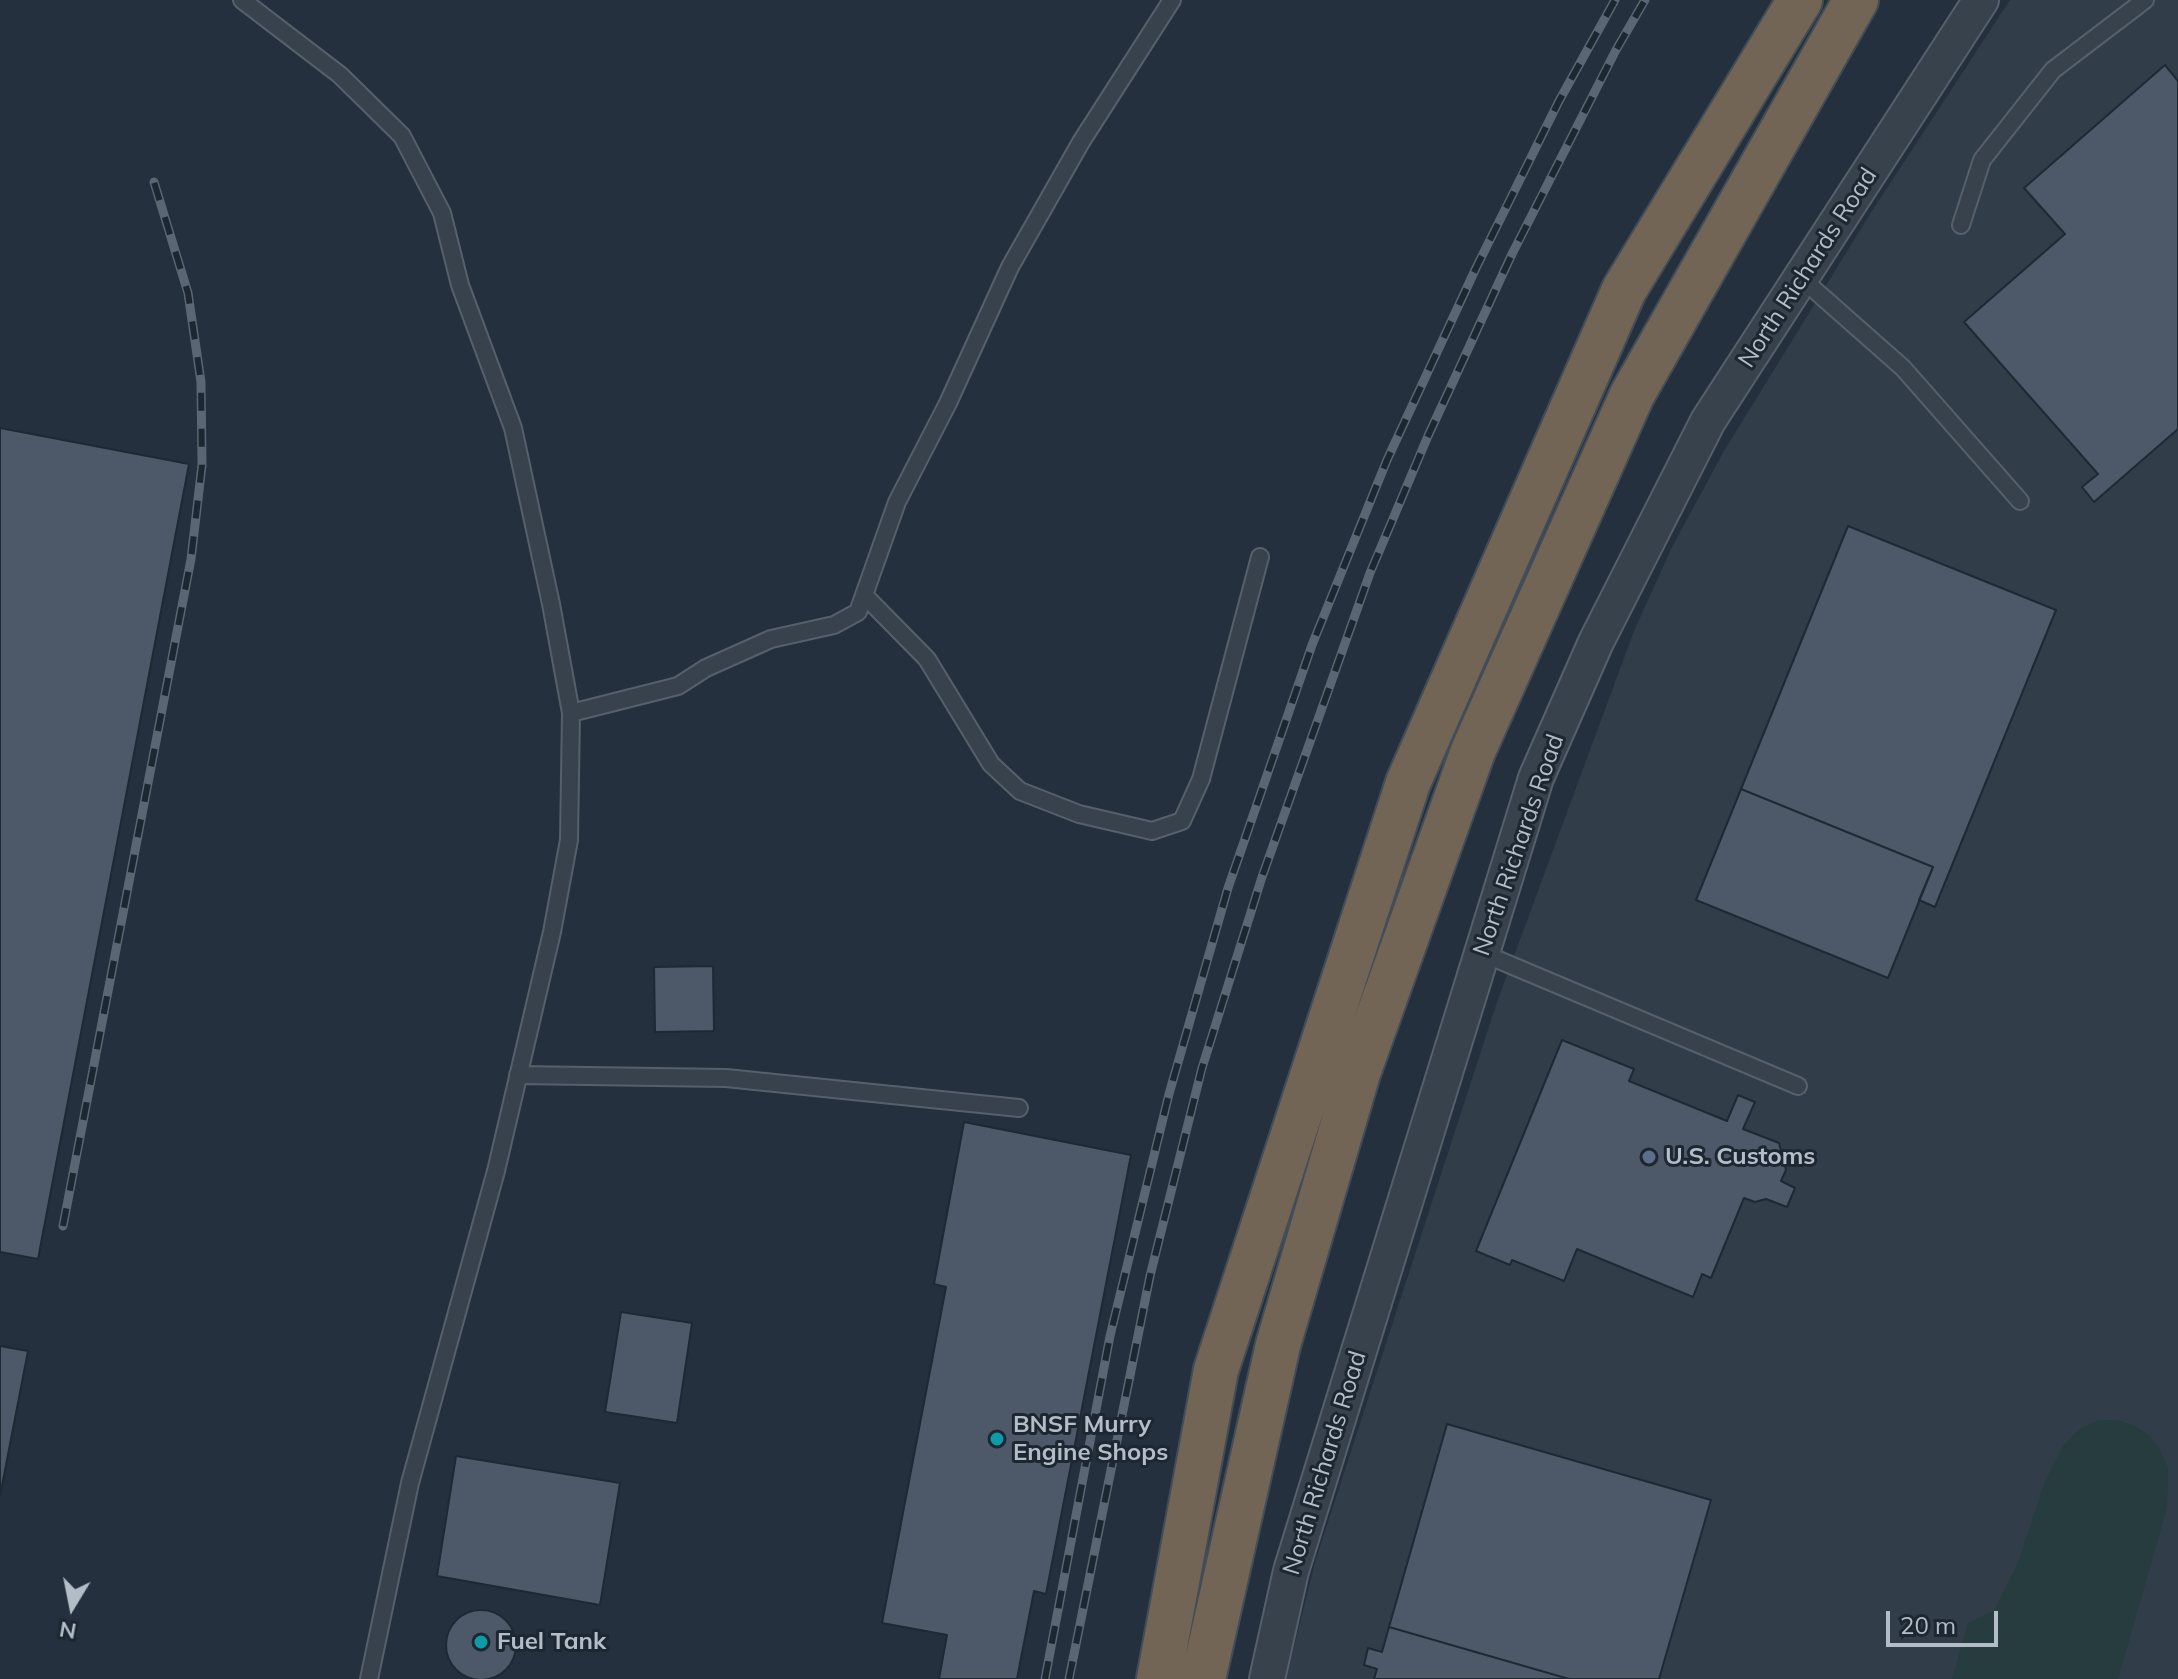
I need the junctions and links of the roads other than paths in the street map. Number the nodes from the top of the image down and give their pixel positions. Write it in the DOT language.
graph roads {
  1 [pos="242,0"];
  2 [pos="1172,0"];
  3 [pos="1800,0"];
  4 [pos="1856,0"];
  5 [pos="1981,0"];
  6 [pos="2145,0"];
  7 [pos="1961,225"];
  8 [pos="1801,278"];
  9 [pos="2020,501"];
  10 [pos="1260,557"];
  11 [pos="864,595"];
  12 [pos="571,713"];
  13 [pos="1482,953"];
  14 [pos="518,1075"];
  15 [pos="1798,1086"];
  16 [pos="1019,1108"];
  17 [pos="369,1679"];
  18 [pos="1159,1679"];
  19 [pos="1203,1679"];
  20 [pos="1267,1679"];
  1 -- 12 [label="lane"];
  2 -- 11 [label="lane"];
  3 -- 18 [label="highway"];
  4 -- 19 [label="highway"];
  5 -- 8 [label="street, North Richards Road"];
  6 -- 7 [label="lane"];
  8 -- 9 [label="lane"];
  8 -- 13 [label="street, North Richards Road"];
  10 -- 11 [label="lane"];
  11 -- 12 [label="lane"];
  12 -- 14 [label="lane"];
  13 -- 15 [label="lane"];
  13 -- 20 [label="street, North Richards Road"];
  14 -- 16 [label="lane"];
  14 -- 17 [label="lane"];
}
